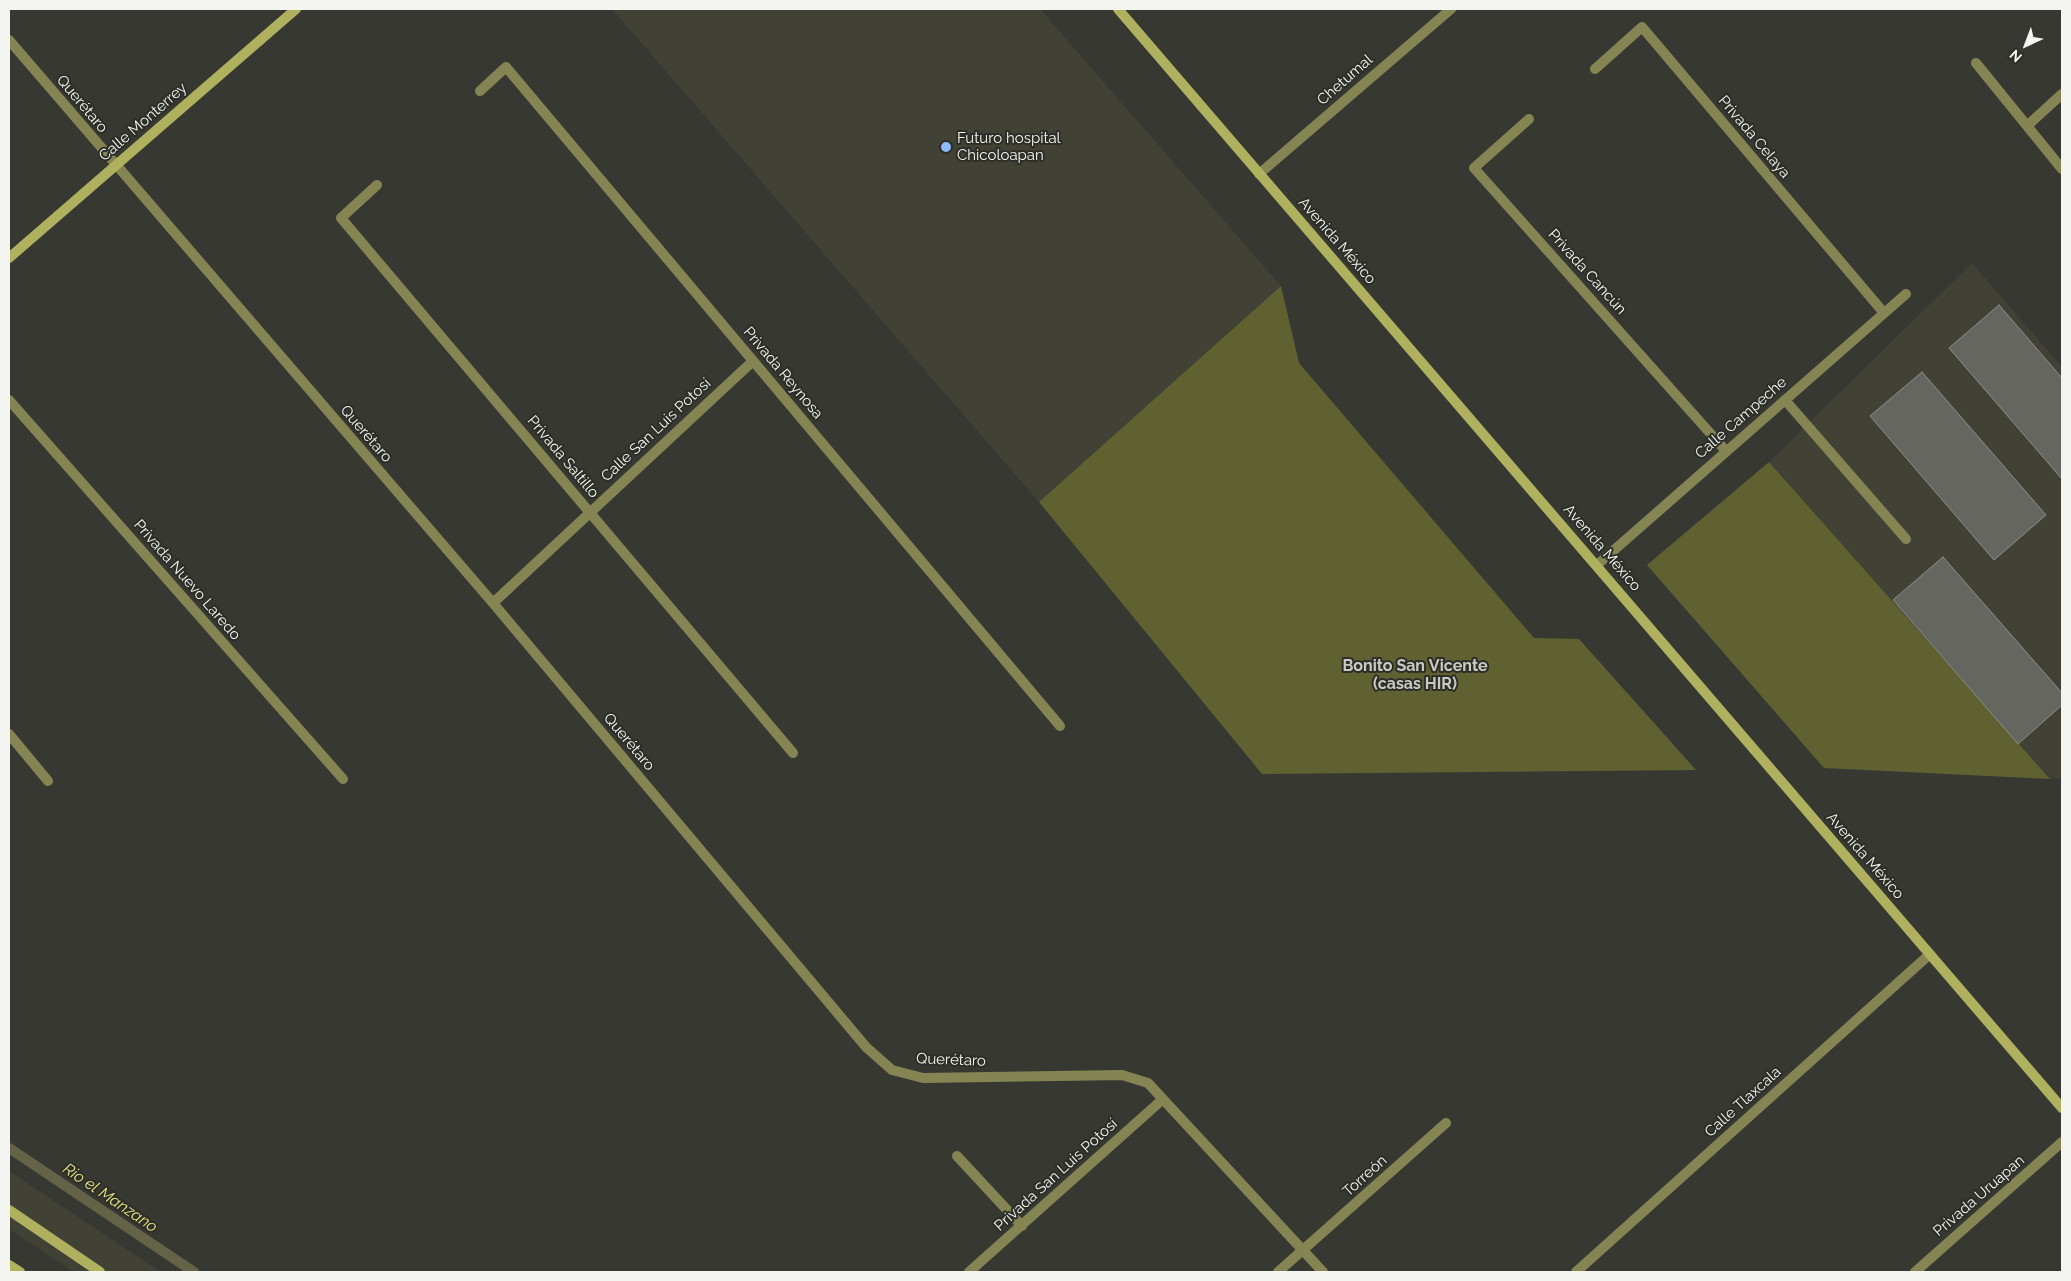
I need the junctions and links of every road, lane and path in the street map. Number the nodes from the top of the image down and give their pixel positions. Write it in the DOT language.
graph roads {
  1 [pos="296,9"];
  2 [pos="1118,9"];
  3 [pos="1451,9"];
  4 [pos="9,40"];
  5 [pos="1976,63"];
  6 [pos="1595,69"];
  7 [pos="480,91"];
  8 [pos="2062,94"];
  9 [pos="1529,119"];
  10 [pos="2028,125"];
  11 [pos="115,166"];
  12 [pos="2062,169"];
  13 [pos="1259,174"];
  14 [pos="377,185"];
  15 [pos="9,258"];
  16 [pos="1906,294"];
  17 [pos="1884,313"];
  18 [pos="753,361"];
  19 [pos="9,400"];
  20 [pos="1785,400"];
  21 [pos="1726,451"];
  22 [pos="590,512"];
  23 [pos="1906,539"];
  24 [pos="1597,565"];
  25 [pos="493,603"];
  26 [pos="1060,726"];
  27 [pos="9,734"];
  28 [pos="793,753"];
  29 [pos="48,780"];
  30 [pos="343,780"];
  31 [pos="1930,954"];
  32 [pos="1163,1099"];
  33 [pos="2062,1108"];
  34 [pos="1446,1123"];
  35 [pos="2062,1142"];
  36 [pos="956,1156"];
  37 [pos="9,1210"];
  38 [pos="1022,1226"];
  39 [pos="1304,1251"];
  40 [pos="9,1265"];
  41 [pos="20,1272"];
  42 [pos="100,1272"];
  43 [pos="969,1272"];
  44 [pos="1278,1272"];
  45 [pos="1323,1272"];
  46 [pos="1576,1272"];
  47 [pos="1915,1272"];
  1 -- 11 [label="street, Calle Monterrey"];
  2 -- 13 [label="street, Avenida México"];
  3 -- 13 [label="street, Chetumal"];
  4 -- 11 [label="street, Querétaro"];
  5 -- 10 [label="street"];
  6 -- 17 [label="street, Privada Celaya"];
  7 -- 18 [label="street, Privada Reynosa"];
  8 -- 10 [label="street"];
  9 -- 21 [label="street, Privada Cancún"];
  10 -- 12 [label="street"];
  11 -- 15 [label="street, Calle Monterrey"];
  11 -- 25 [label="street, Querétaro"];
  13 -- 24 [label="street, Avenida México"];
  14 -- 22 [label="street, Privada Saltillo"];
  16 -- 17 [label="street, Calle Campeche"];
  17 -- 20 [label="street, Calle Campeche"];
  18 -- 22 [label="street, Calle San Luis Potosí"];
  18 -- 26 [label="street, Privada Reynosa"];
  19 -- 30 [label="street, Privada Nuevo Laredo"];
  20 -- 21 [label="street, Calle Campeche"];
  20 -- 23 [label="street"];
  21 -- 24 [label="street, Calle Campeche"];
  22 -- 25 [label="street, Calle San Luis Potosí"];
  22 -- 28 [label="street, Privada Saltillo"];
  24 -- 31 [label="street, Avenida México"];
  25 -- 32 [label="street, Querétaro"];
  27 -- 29 [label="street"];
  31 -- 33 [label="street, Avenida México"];
  31 -- 46 [label="street, Calle Tlaxcala"];
  32 -- 38 [label="street, Privada San Luis Potosí"];
  32 -- 39 [label="street, Querétaro"];
  34 -- 39 [label="street, Torreón"];
  35 -- 47 [label="street, Privada Uruapan"];
  36 -- 38 [label="street"];
  37 -- 42 [label="street"];
  38 -- 43 [label="street, Privada San Luis Potosí"];
  39 -- 44 [label="street, Torreón"];
  39 -- 45 [label="street, Querétaro"];
  40 -- 41 [label="street"];
}
